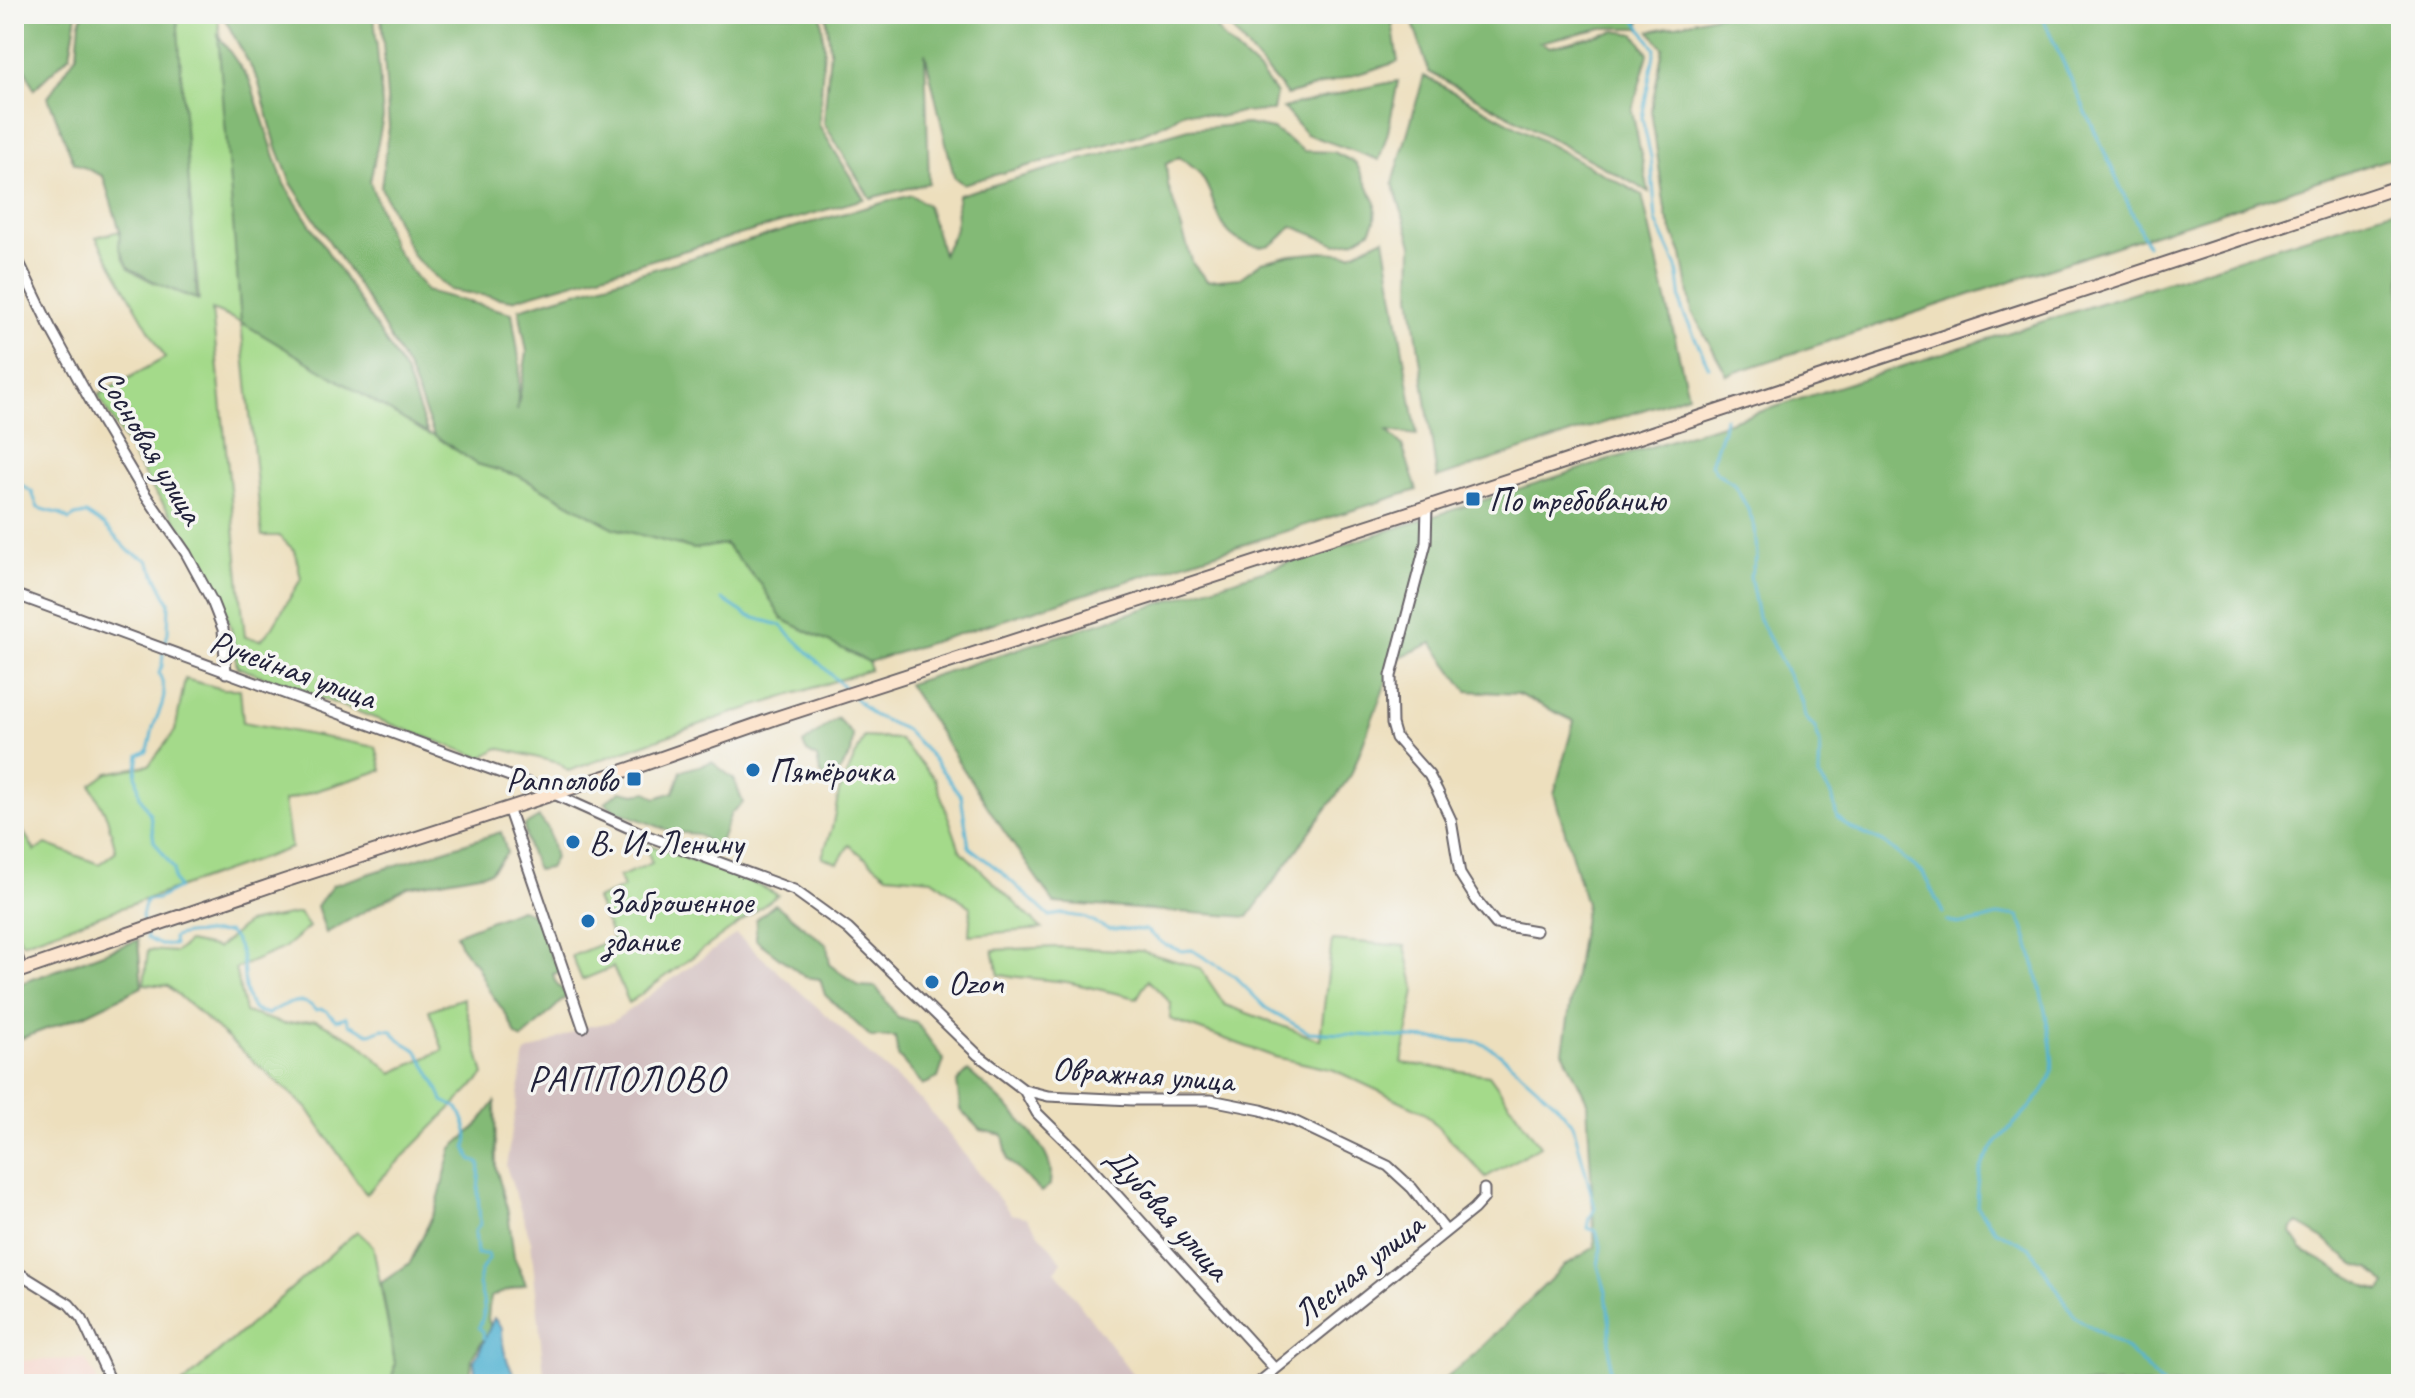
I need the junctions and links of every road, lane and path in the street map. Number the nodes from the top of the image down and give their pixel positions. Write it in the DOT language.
graph roads {
  1 [pos="2401,186"];
  2 [pos="14,252"];
  3 [pos="1427,507"];
  4 [pos="14,594"];
  5 [pos="226,673"];
  6 [pos="553,794"];
  7 [pos="508,808"];
  8 [pos="1536,931"];
  9 [pos="14,947"];
  10 [pos="18,972"];
  11 [pos="583,1027"];
  12 [pos="1024,1090"];
  13 [pos="1484,1189"];
  14 [pos="1446,1231"];
  15 [pos="14,1270"];
  16 [pos="1275,1369"];
  17 [pos="112,1384"];
  18 [pos="1257,1384"];
  1 -- 3 [label="main road"];
  2 -- 5 [label="street, Сосновая улица"];
  3 -- 6 [label="main road"];
  3 -- 8 [label="street"];
  4 -- 5 [label="street, Ручейная улица"];
  5 -- 6 [label="street, Ручейная улица"];
  6 -- 7 [label="main road"];
  6 -- 12 [label="street, Овражная улица"];
  7 -- 10 [label="main road"];
  7 -- 11 [label="street"];
  9 -- 10 [label="street"];
  12 -- 14 [label="street, Овражная улица"];
  12 -- 16 [label="street, Дубовая улица"];
  13 -- 14 [label="street, Лесная улица"];
  14 -- 16 [label="street, Лесная улица"];
  15 -- 17 [label="street"];
  16 -- 18 [label="street, Лесная улица"];
}
